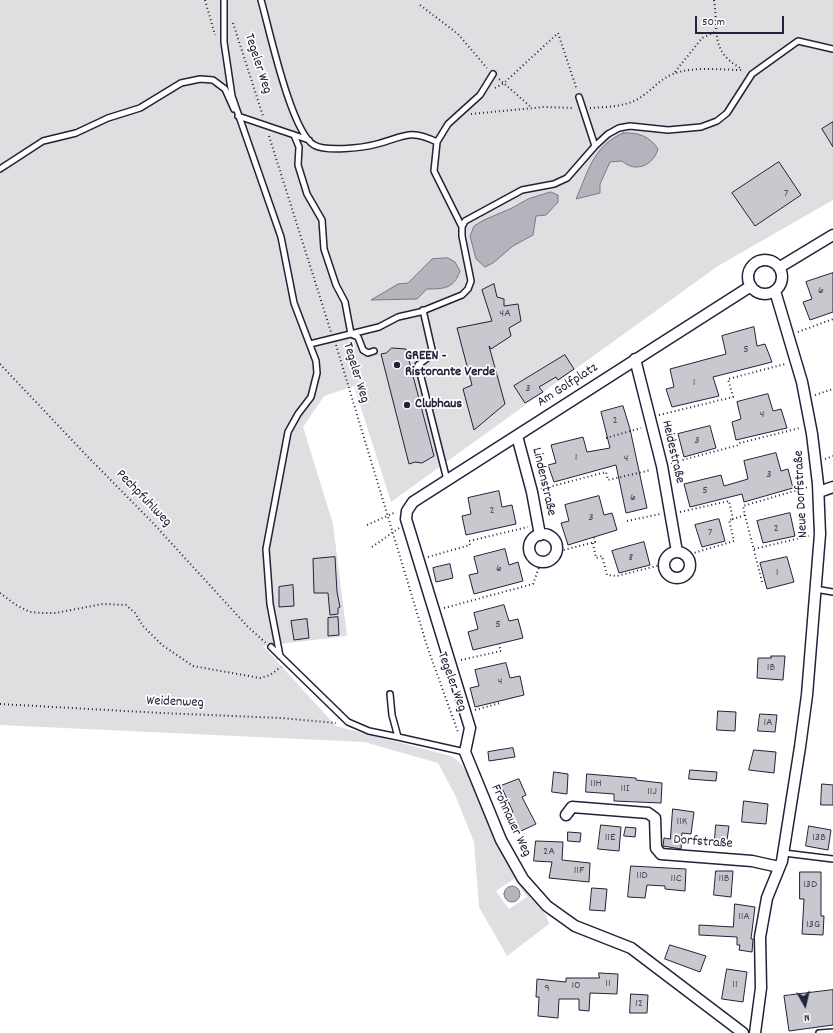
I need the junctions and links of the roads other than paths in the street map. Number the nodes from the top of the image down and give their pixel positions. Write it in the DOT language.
graph roads {
  1 [pos="224,0"];
  2 [pos="261,0"];
  3 [pos="833,49"];
  4 [pos="493,74"];
  5 [pos="580,97"];
  6 [pos="238,117"];
  7 [pos="294,135"];
  8 [pos="309,140"];
  9 [pos="437,142"];
  10 [pos="595,146"];
  11 [pos="0,169"];
  12 [pos="462,227"];
  13 [pos="833,235"];
  14 [pos="780,268"];
  15 [pos="751,286"];
  16 [pos="775,291"];
  17 [pos="423,310"];
  18 [pos="351,334"];
  19 [pos="310,344"];
  20 [pos="374,351"];
  21 [pos="635,359"];
  22 [pos="517,436"];
  23 [pos="447,480"];
  24 [pos="833,487"];
  25 [pos="818,488"];
  26 [pos="540,530"];
  27 [pos="681,553"];
  28 [pos="815,589"];
  29 [pos="833,592"];
  30 [pos="271,647"];
  31 [pos="280,656"];
  32 [pos="390,694"];
  33 [pos="398,737"];
  34 [pos="465,752"];
  35 [pos="566,815"];
  36 [pos="784,853"];
  37 [pos="833,859"];
  38 [pos="779,868"];
  39 [pos="833,1032"];
  40 [pos="743,1033"];
  41 [pos="755,1033"];
  42 [pos="820,1033"];
  1 -- 6 [label="lane"];
  2 -- 8 [label="lane"];
  3 -- 10 [label="lane"];
  4 -- 9 [label="lane"];
  5 -- 10 [label="lane"];
  6 -- 7 [label="lane"];
  6 -- 11 [label="lane"];
  6 -- 19 [label="lane"];
  7 -- 8 [label="lane"];
  7 -- 18 [label="lane"];
  8 -- 9 [label="lane"];
  9 -- 12 [label="lane"];
  10 -- 12 [label="lane"];
  12 -- 17 [label="lane"];
  13 -- 14 [label="street"];
  14 -- 15 [label="street"];
  14 -- 16 [label="street"];
  15 -- 16 [label="street"];
  15 -- 21 [label="street, Am Golfplatz"];
  16 -- 25 [label="street, Neue Dorfstraße"];
  17 -- 18 [label="lane"];
  17 -- 23 [label="lane"];
  18 -- 19 [label="lane"];
  18 -- 20 [label="lane"];
  19 -- 31 [label="lane"];
  21 -- 22 [label="street, Am Golfplatz"];
  21 -- 27 [label="street, Heidestraße"];
  22 -- 23 [label="street, Am Golfplatz"];
  22 -- 26 [label="street, Lindenstraße"];
  23 -- 34 [label="street, Am Golfplatz"];
  24 -- 25 [label="street"];
  25 -- 28 [label="street, Neue Dorfstraße"];
  26 -- 26 [label="street, Lindenstraße"];
  27 -- 27 [label="street, Heidestraße"];
  28 -- 29 [label="lane"];
  28 -- 36 [label="street, Neue Dorfstraße"];
  30 -- 31 [label="lane"];
  31 -- 33 [label="lane"];
  32 -- 33 [label="lane"];
  33 -- 34 [label="lane"];
  34 -- 40 [label="street, Frohnauer Weg"];
  35 -- 38 [label="street, Dorfstraße"];
  36 -- 37 [label="lane"];
  36 -- 38 [label="street"];
  38 -- 41 [label="street"];
  39 -- 42 [label="lane"];
}
